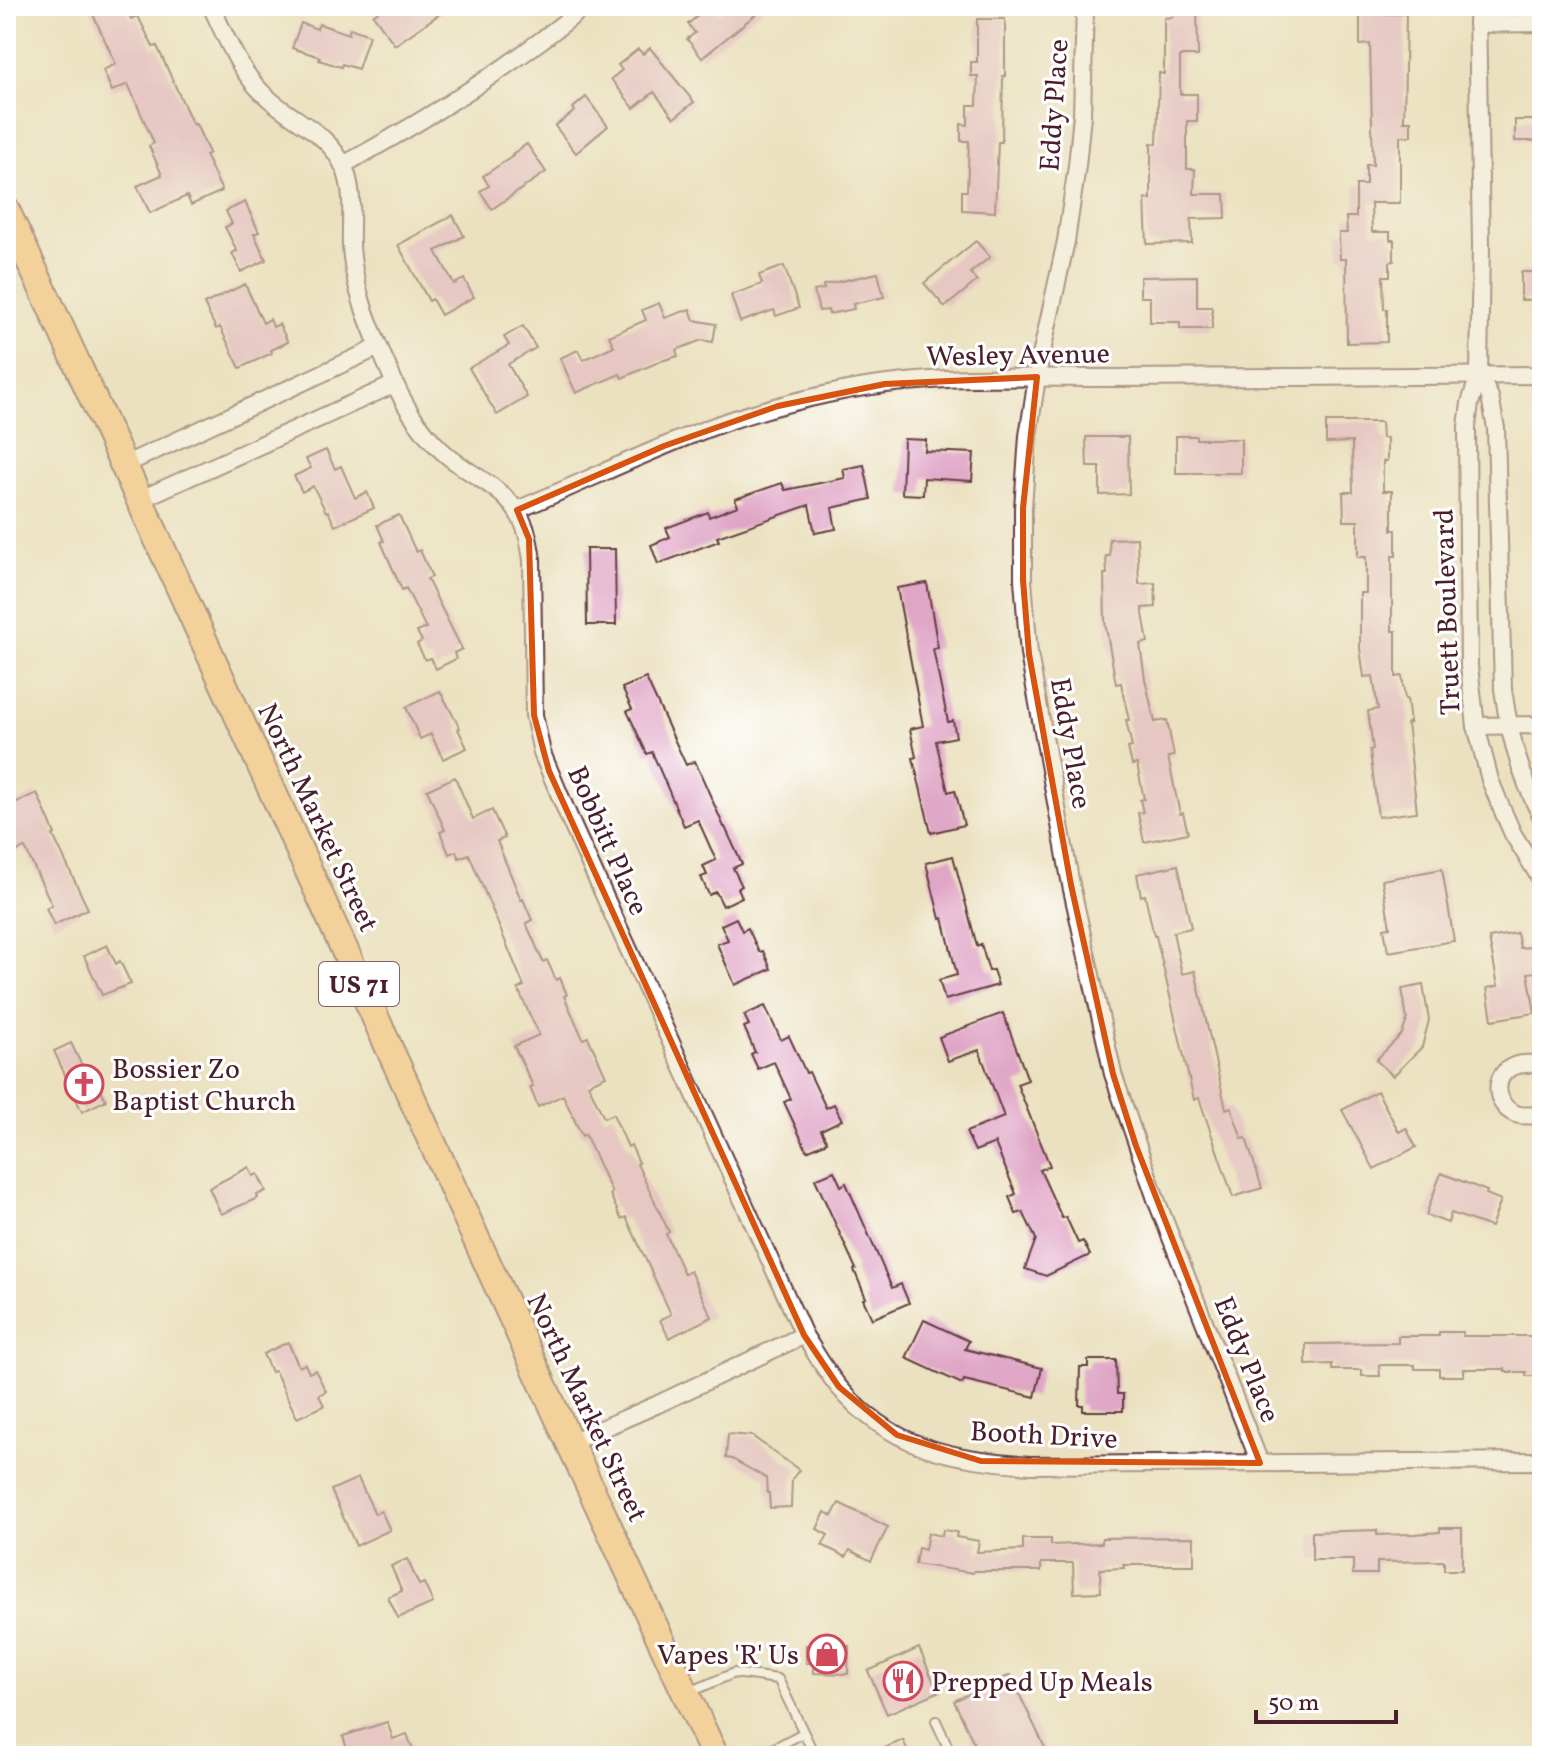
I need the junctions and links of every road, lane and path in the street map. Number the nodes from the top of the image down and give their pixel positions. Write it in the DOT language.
graph roads {
  1 [pos="211,6"];
  2 [pos="585,6"];
  3 [pos="1085,6"];
  4 [pos="1477,6"];
  5 [pos="1542,23"];
  6 [pos="1477,24"];
  7 [pos="343,165"];
  8 [pos="6,210"];
  9 [pos="379,347"];
  10 [pos="1479,375"];
  11 [pos="1542,375"];
  12 [pos="1037,377"];
  13 [pos="395,384"];
  14 [pos="124,465"];
  15 [pos="139,500"];
  16 [pos="517,510"];
  17 [pos="1542,725"];
  18 [pos="1476,726"];
  19 [pos="1508,726"];
  20 [pos="1542,817"];
  21 [pos="1542,881"];
  22 [pos="1542,1064"];
  23 [pos="1542,1115"];
  24 [pos="804,1335"];
  25 [pos="569,1443"];
  26 [pos="1542,1461"];
  27 [pos="1260,1463"];
  28 [pos="686,1694"];
  29 [pos="936,1721"];
  30 [pos="803,1733"];
  31 [pos="715,1756"];
  32 [pos="759,1756"];
  33 [pos="815,1756"];
  34 [pos="952,1756"];
  1 -- 7 [label="street, Bobbitt Place"];
  2 -- 7 [label="street"];
  3 -- 12 [label="street, Eddy Place"];
  4 -- 6 [label="street, Truett Boulevard"];
  5 -- 6 [label="street"];
  6 -- 10 [label="street, Truett Boulevard"];
  7 -- 9 [label="street, Bobbitt Place"];
  8 -- 14 [label="main road, North Market Street / US 71"];
  9 -- 13 [label="street, Bobbitt Place"];
  9 -- 14 [label="street"];
  10 -- 11 [label="street, Wesley Avenue"];
  10 -- 12 [label="street, Wesley Avenue"];
  10 -- 18 [label="street, Truett Boulevard"];
  10 -- 19 [label="street, Truett Boulevard"];
  12 -- 16 [label="street, Wesley Avenue"];
  12 -- 27 [label="street, Eddy Place"];
  13 -- 15 [label="street"];
  13 -- 16 [label="street, Bobbitt Place"];
  14 -- 15 [label="main road, North Market Street / US 71"];
  15 -- 25 [label="main road, North Market Street / US 71"];
  16 -- 24 [label="street, Bobbitt Place"];
  17 -- 19 [label="street"];
  18 -- 19 [label="street"];
  18 -- 21 [label="street, Truett Boulevard"];
  19 -- 20 [label="street, Truett Boulevard"];
  22 -- 23 [label="street"];
  24 -- 25 [label="street"];
  24 -- 27 [label="street, Booth Drive"];
  25 -- 28 [label="main road, North Market Street / US 71"];
  26 -- 27 [label="street, Booth Drive"];
  28 -- 30 [label="lane"];
  28 -- 31 [label="main road, North Market Street / US 71"];
  29 -- 34 [label="lane"];
  30 -- 32 [label="lane"];
  30 -- 33 [label="lane"];
}
